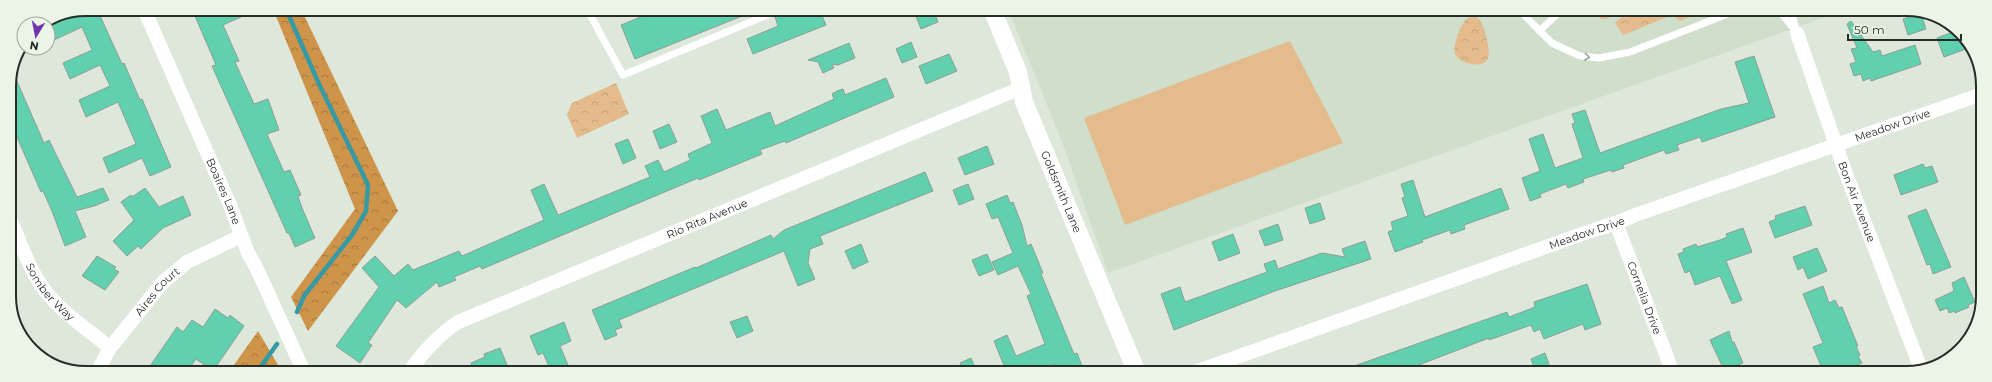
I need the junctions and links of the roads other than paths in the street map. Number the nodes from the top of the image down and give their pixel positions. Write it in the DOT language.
graph roads {
  1 [pos="147,16"];
  2 [pos="591,16"];
  3 [pos="765,16"];
  4 [pos="995,16"];
  5 [pos="1525,16"];
  6 [pos="1555,16"];
  7 [pos="1723,16"];
  8 [pos="1783,16"];
  9 [pos="1792,16"];
  10 [pos="1539,31"];
  11 [pos="1796,33"];
  12 [pos="1021,88"];
  13 [pos="1976,96"];
  14 [pos="1836,146"];
  15 [pos="1616,223"];
  16 [pos="16,232"];
  17 [pos="241,236"];
  18 [pos="110,348"];
  19 [pos="1919,365"];
  20 [pos="100,366"];
  21 [pos="301,366"];
  22 [pos="414,366"];
  23 [pos="1134,366"];
  24 [pos="1212,366"];
  25 [pos="1670,366"];
  1 -- 17 [label="street, Boaires Lane"];
  2 -- 3 [label="lane"];
  4 -- 12 [label="street, Goldsmith Lane"];
  5 -- 10 [label="lane"];
  6 -- 10 [label="lane"];
  10 -- 7 [label="lane, one-way"];
  8 -- 11 [label="lane"];
  9 -- 11 [label="lane"];
  11 -- 14 [label="street, Bon Air Avenue"];
  12 -- 22 [label="street, Rio Rita Avenue"];
  12 -- 23 [label="street, Goldsmith Lane"];
  13 -- 14 [label="street, Meadow Drive"];
  14 -- 15 [label="street, Meadow Drive"];
  14 -- 19 [label="street, Bon Air Avenue"];
  15 -- 24 [label="street, Meadow Drive"];
  15 -- 25 [label="street, Cornelia Drive"];
  16 -- 18 [label="street, Somber Way"];
  17 -- 18 [label="street, Aires Court"];
  17 -- 21 [label="street, Boaires Lane"];
  18 -- 20 [label="street, Aires Court"];
}
